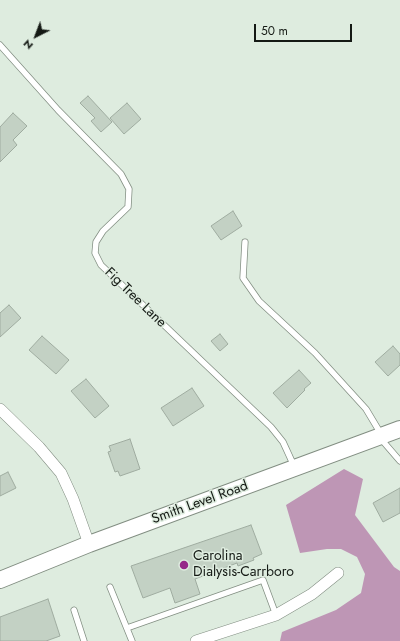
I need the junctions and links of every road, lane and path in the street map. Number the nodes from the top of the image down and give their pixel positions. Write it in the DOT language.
graph roads {
  1 [pos="0,45"];
  2 [pos="245,242"];
  3 [pos="0,409"];
  4 [pos="400,429"];
  5 [pos="381,436"];
  6 [pos="400,460"];
  7 [pos="294,468"];
  8 [pos="89,544"];
  9 [pos="338,573"];
  10 [pos="0,580"];
  11 [pos="110,587"];
  12 [pos="74,610"];
  13 [pos="276,614"];
  14 [pos="127,628"];
  15 [pos="84,641"];
  16 [pos="132,641"];
  17 [pos="196,641"];
  1 -- 7 [label="lane, Fig Tree Lane"];
  2 -- 5 [label="lane"];
  3 -- 8 [label="street"];
  4 -- 5 [label="main road, Smith Level Road"];
  5 -- 6 [label="lane"];
  5 -- 7 [label="main road, Smith Level Road"];
  7 -- 8 [label="main road, Smith Level Road"];
  8 -- 10 [label="main road, Smith Level Road"];
  9 -- 13 [label="street"];
  11 -- 14 [label="lane"];
  12 -- 15 [label="lane"];
  13 -- 14 [label="lane"];
  13 -- 17 [label="street"];
  14 -- 16 [label="lane"];
}
